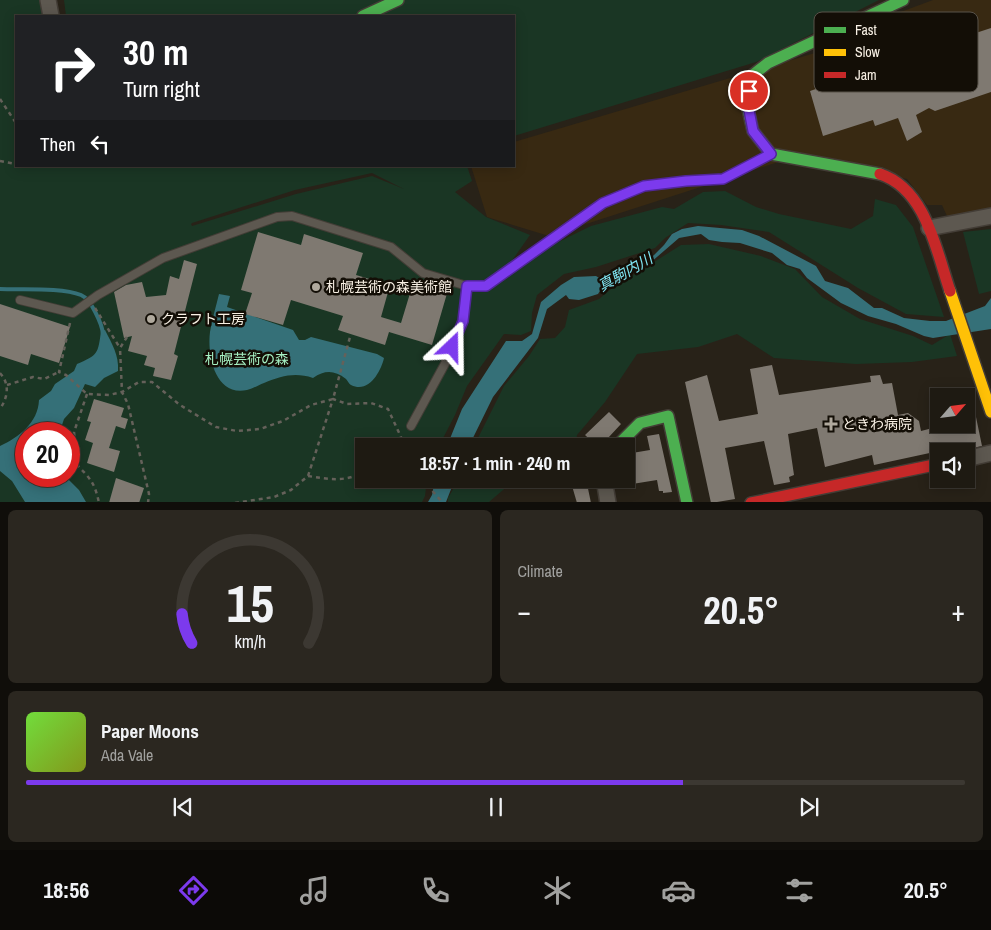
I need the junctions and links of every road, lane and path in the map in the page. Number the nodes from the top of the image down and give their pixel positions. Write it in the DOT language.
graph roads {
  1 [pos="48,0"];
  2 [pos="398,0"];
  3 [pos="903,0"];
  4 [pos="877,12"];
  5 [pos="51,15"];
  6 [pos="365,15"];
  7 [pos="814,42"];
  8 [pos="0,99"];
  9 [pos="15,121"];
  10 [pos="771,154"];
  11 [pos="0,160"];
  12 [pos="15,164"];
  13 [pos="991,216"];
  14 [pos="929,228"];
  15 [pos="467,286"];
  16 [pos="20,300"];
  17 [pos="94,307"];
  18 [pos="76,310"];
  19 [pos="127,337"];
  20 [pos="350,337"];
  21 [pos="120,348"];
  22 [pos="59,372"];
  23 [pos="0,373"];
  24 [pos="7,385"];
  25 [pos="122,392"];
  26 [pos="87,394"];
  27 [pos="333,399"];
  28 [pos="0,409"];
  29 [pos="991,412"];
  30 [pos="411,426"];
  31 [pos="400,438"];
  32 [pos="625,438"];
  33 [pos="991,453"];
  34 [pos="975,456"];
  35 [pos="930,466"];
  36 [pos="355,475"];
  37 [pos="308,476"];
  38 [pos="430,488"];
  39 [pos="606,488"];
  40 [pos="99,502"];
  41 [pos="148,502"];
  42 [pos="235,502"];
  43 [pos="443,502"];
  44 [pos="608,502"];
  45 [pos="687,502"];
  46 [pos="751,502"];
  47 [pos="764,502"];
  1 -- 5 [label="street"];
  2 -- 6 [label="street"];
  3 -- 4 [label="street"];
  7 -- 10 [label="street"];
  8 -- 9 [label="path"];
  10 -- 14 [label="street"];
  10 -- 15 [label="lane"];
  11 -- 12 [label="path"];
  13 -- 14 [label="street"];
  14 -- 29 [label="street"];
  15 -- 18 [label="lane"];
  15 -- 30 [label="lane"];
  16 -- 18 [label="lane"];
  17 -- 21 [label="path"];
  18 -- 22 [label="path"];
  19 -- 21 [label="path"];
  20 -- 27 [label="path"];
  21 -- 25 [label="path"];
  22 -- 24 [label="path"];
  22 -- 26 [label="path"];
  23 -- 24 [label="path"];
  24 -- 28 [label="path"];
  25 -- 26 [label="path"];
  25 -- 27 [label="path"];
  25 -- 41 [label="path"];
  26 -- 40 [label="path"];
  27 -- 31 [label="path"];
  27 -- 37 [label="path"];
  32 -- 45 [label="street"];
  33 -- 34 [label="street"];
  35 -- 47 [label="street"];
  36 -- 37 [label="path"];
  37 -- 42 [label="path"];
  38 -- 43 [label="path"];
  39 -- 44 [label="street"];
  46 -- 47 [label="street"];
}
